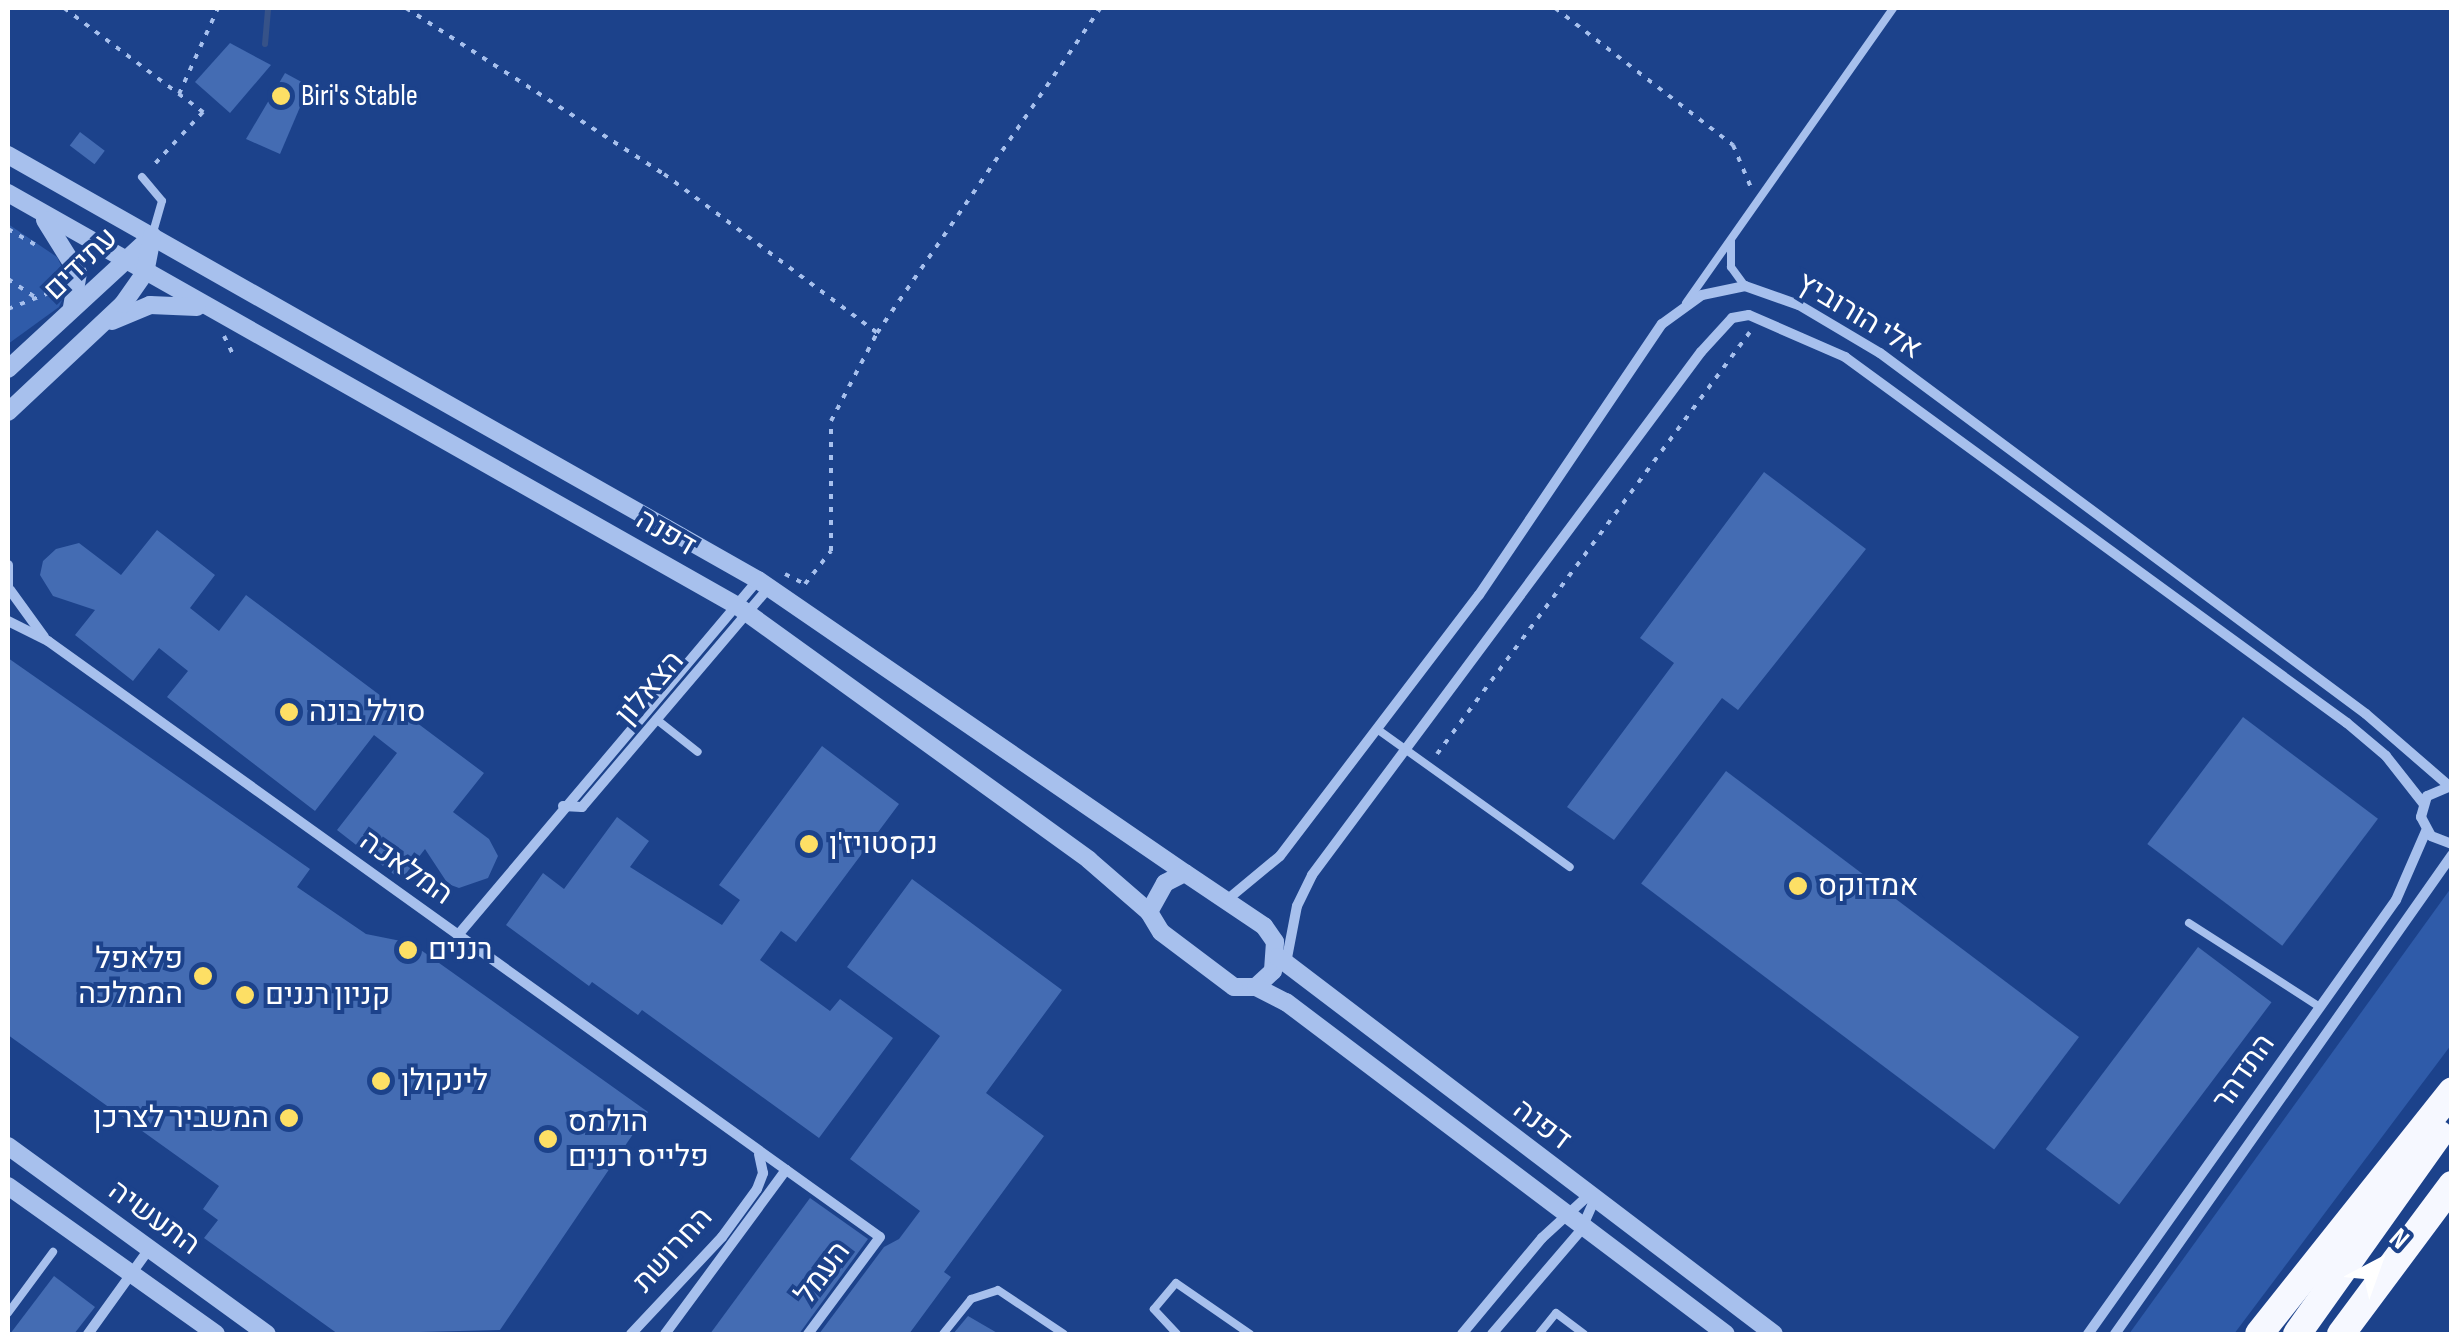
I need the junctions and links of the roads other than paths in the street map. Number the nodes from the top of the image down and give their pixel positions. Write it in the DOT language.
graph roads {
  1 [pos="1893,8"];
  2 [pos="8,156"];
  3 [pos="142,178"];
  4 [pos="8,193"];
  5 [pos="38,212"];
  6 [pos="152,236"];
  7 [pos="1732,237"];
  8 [pos="120,259"];
  9 [pos="145,274"];
  10 [pos="1745,286"];
  11 [pos="1685,304"];
  12 [pos="212,311"];
  13 [pos="68,317"];
  14 [pos="98,329"];
  15 [pos="8,369"];
  16 [pos="8,412"];
  17 [pos="8,565"];
  18 [pos="764,584"];
  19 [pos="9,592"];
  20 [pos="742,609"];
  21 [pos="8,621"];
  22 [pos="48,642"];
  23 [pos="656,719"];
  24 [pos="1377,729"];
  25 [pos="1407,751"];
  26 [pos="698,752"];
  27 [pos="2450,786"];
  28 [pos="2423,803"];
  29 [pos="563,806"];
  30 [pos="2426,830"];
  31 [pos="2452,844"];
  32 [pos="2452,855"];
  33 [pos="1570,866"];
  34 [pos="1185,873"];
  35 [pos="1228,899"];
  36 [pos="1149,912"];
  37 [pos="2189,923"];
  38 [pos="458,935"];
  39 [pos="1282,960"];
  40 [pos="1256,988"];
  41 [pos="2320,1007"];
  42 [pos="2452,1091"];
  43 [pos="2452,1117"];
  44 [pos="8,1146"];
  45 [pos="753,1146"];
  46 [pos="786,1170"];
  47 [pos="2452,1184"];
  48 [pos="8,1186"];
  49 [pos="1592,1197"];
  50 [pos="1564,1218"];
  51 [pos="1581,1230"];
  52 [pos="149,1249"];
  53 [pos="53,1252"];
  54 [pos="132,1274"];
  55 [pos="8,1313"];
  56 [pos="88,1334"];
  57 [pos="216,1334"];
  58 [pos="268,1334"];
  59 [pos="632,1334"];
  60 [pos="665,1334"];
  61 [pos="808,1334"];
  62 [pos="944,1334"];
  63 [pos="1064,1334"];
  64 [pos="1178,1334"];
  65 [pos="1250,1334"];
  66 [pos="1462,1334"];
  67 [pos="1492,1334"];
  68 [pos="1539,1334"];
  69 [pos="1584,1334"];
  70 [pos="1726,1334"];
  71 [pos="1774,1334"];
  72 [pos="2088,1334"];
  73 [pos="2115,1334"];
  74 [pos="2259,1334"];
  75 [pos="2297,1334"];
  76 [pos="2340,1334"];
  1 -- 7 [label="lane"];
  2 -- 6 [label="street, דפנה"];
  3 -- 6 [label="lane"];
  4 -- 5 [label="street, דפנה"];
  5 -- 8 [label="street, דפנה"];
  5 -- 13 [label="street"];
  6 -- 8 [label="street, עתידים"];
  6 -- 9 [label="street, עתידים"];
  6 -- 18 [label="street, דפנה"];
  7 -- 10 [label="lane"];
  7 -- 11 [label="lane"];
  8 -- 9 [label="street, דפנה"];
  8 -- 13 [label="street, עתידים"];
  9 -- 12 [label="street, דפנה"];
  9 -- 14 [label="street, עתידים"];
  10 -- 11 [label="street"];
  10 -- 27 [label="street, אלי הורוביץ"];
  11 -- 24 [label="street"];
  12 -- 14 [label="street"];
  12 -- 20 [label="street, דפנה"];
  13 -- 15 [label="street, עתידים"];
  14 -- 16 [label="street, עתידים"];
  17 -- 19 [label="street"];
  18 -- 20 [label="street, הצאלון"];
  18 -- 34 [label="street, דפנה"];
  19 -- 22 [label="street, המלאכה"];
  20 -- 23 [label="street, הצאלון"];
  20 -- 29 [label="street, הצאלון"];
  20 -- 36 [label="street, דפנה"];
  21 -- 22 [label="street, המלאכה"];
  22 -- 38 [label="street, המלאכה"];
  23 -- 26 [label="lane"];
  23 -- 29 [label="street, הצאלון"];
  24 -- 25 [label="lane"];
  24 -- 35 [label="street"];
  25 -- 28 [label="street, אלי הורוביץ"];
  25 -- 33 [label="lane"];
  25 -- 39 [label="street, אלי הורוביץ"];
  27 -- 28 [label="street"];
  28 -- 30 [label="street"];
  29 -- 38 [label="street, הצאלון"];
  30 -- 31 [label="street"];
  30 -- 41 [label="street, התדהר"];
  32 -- 73 [label="street, התדהר"];
  34 -- 35 [label="street, דפנה"];
  34 -- 36 [label="street"];
  35 -- 39 [label="street, דפנה"];
  36 -- 40 [label="street, דפנה"];
  37 -- 41 [label="lane"];
  38 -- 45 [label="street, המלאכה"];
  39 -- 40 [label="street"];
  39 -- 49 [label="street, דפנה"];
  40 -- 50 [label="street, דפנה"];
  41 -- 72 [label="street, התדהר"];
  42 -- 74 [label="highway"];
  43 -- 75 [label="highway"];
  44 -- 52 [label="street, התעשיה"];
  45 -- 46 [label="street, המלאכה"];
  45 -- 59 [label="street, החרושת"];
  46 -- 60 [label="street, החרושת"];
  46 -- 61 [label="street, העמל"];
  47 -- 76 [label="highway"];
  48 -- 54 [label="street, התעשיה"];
  49 -- 50 [label="street"];
  49 -- 51 [label="street"];
  49 -- 71 [label="street, דפנה"];
  50 -- 51 [label="street, דפנה"];
  50 -- 66 [label="street"];
  51 -- 67 [label="street"];
  51 -- 70 [label="street, דפנה"];
  52 -- 54 [label="street"];
  52 -- 58 [label="street, התעשיה"];
  53 -- 55 [label="lane"];
  54 -- 56 [label="street"];
  54 -- 57 [label="street, התעשיה"];
  62 -- 63 [label="lane"];
  64 -- 65 [label="lane"];
  68 -- 69 [label="lane"];
}
